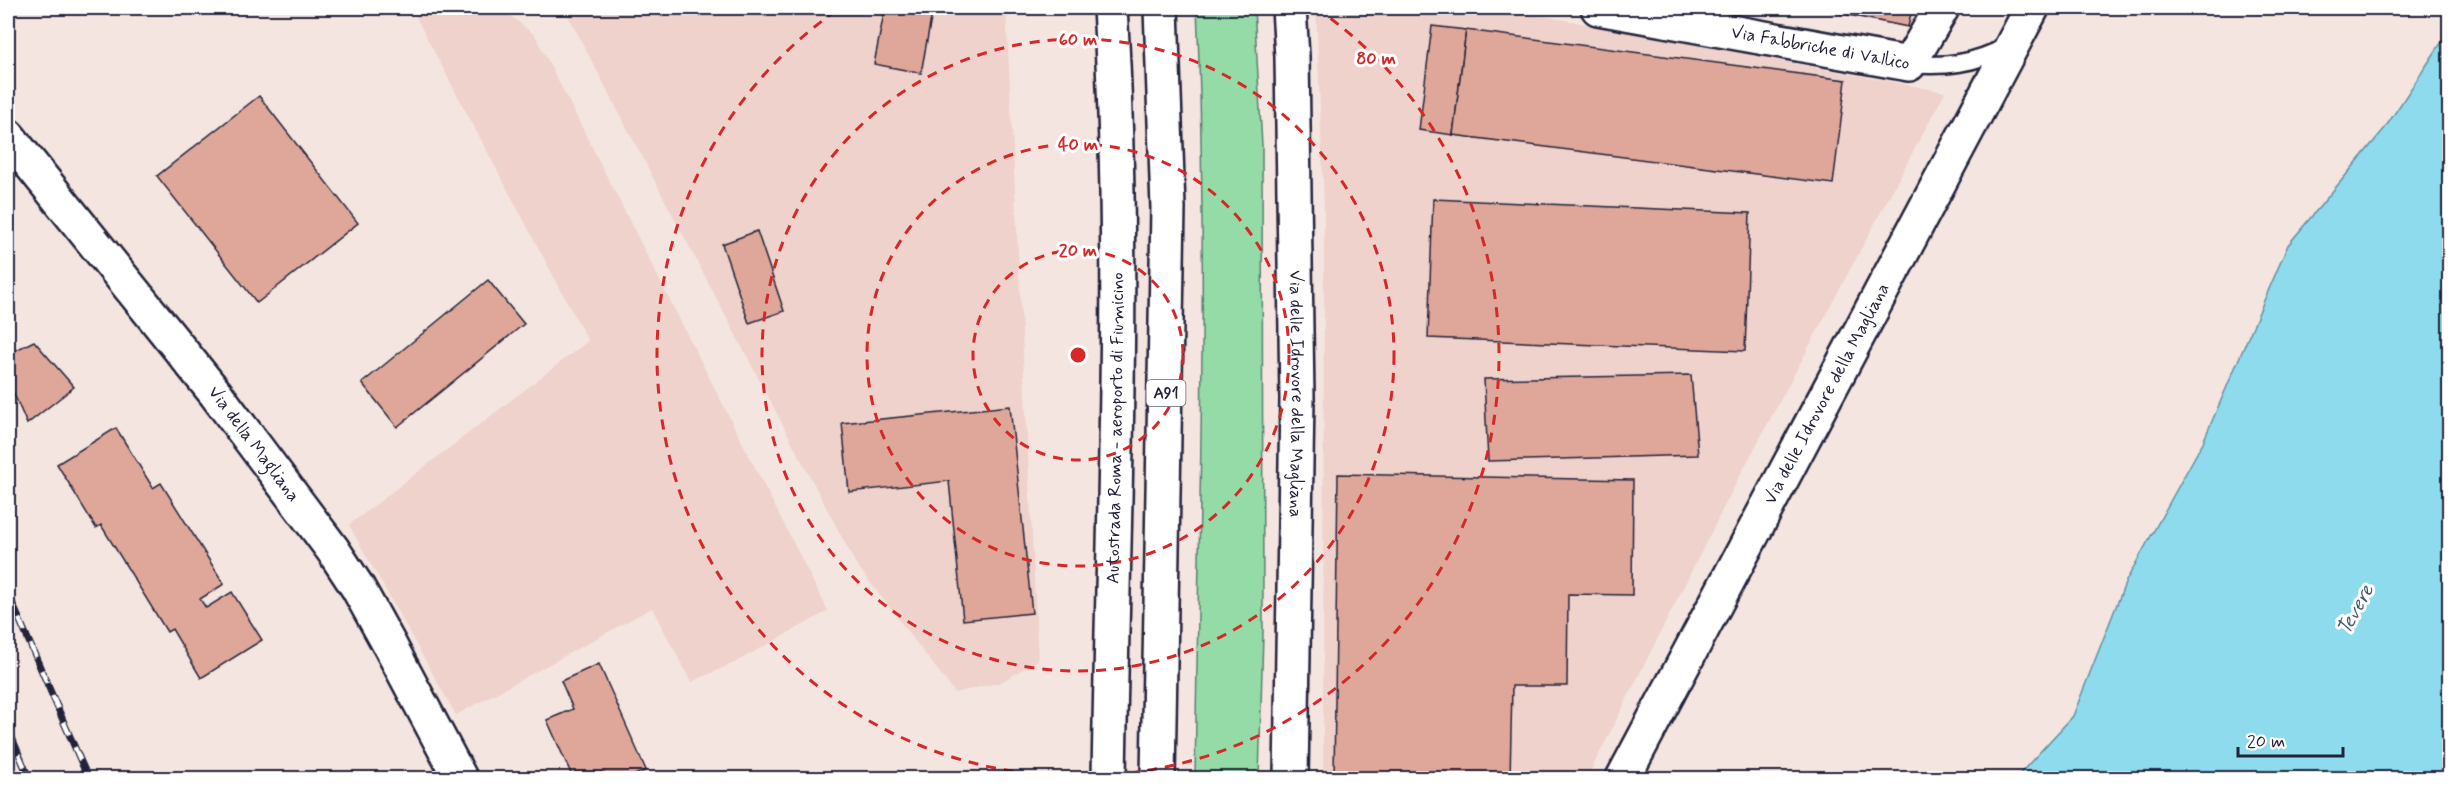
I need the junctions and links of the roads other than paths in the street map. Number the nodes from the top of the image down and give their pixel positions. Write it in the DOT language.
graph roads {
  1 [pos="1110,8"];
  2 [pos="1161,8"];
  3 [pos="1289,8"];
  4 [pos="1598,8"];
  5 [pos="1942,8"];
  6 [pos="2032,8"];
  7 [pos="2013,43"];
  8 [pos="1909,64"];
  9 [pos="8,136"];
  10 [pos="460,778"];
  11 [pos="1109,778"];
  12 [pos="1158,778"];
  13 [pos="1291,778"];
  14 [pos="1623,778"];
  1 -- 11 [label="main road, Autostrada Roma - aeroporto di Fiumicino"];
  2 -- 12 [label="main road, A91"];
  3 -- 13 [label="main road, Via delle Idrovore della Magliana"];
  4 -- 8 [label="main road, Via Fabbriche di Vallico"];
  5 -- 8 [label="main road, Via Fabbriche di Vallico"];
  6 -- 7 [label="main road, Via delle Idrovore della Magliana"];
  7 -- 8 [label="lane"];
  7 -- 14 [label="main road, Via delle Idrovore della Magliana"];
  9 -- 10 [label="main road, Via della Magliana"];
}
